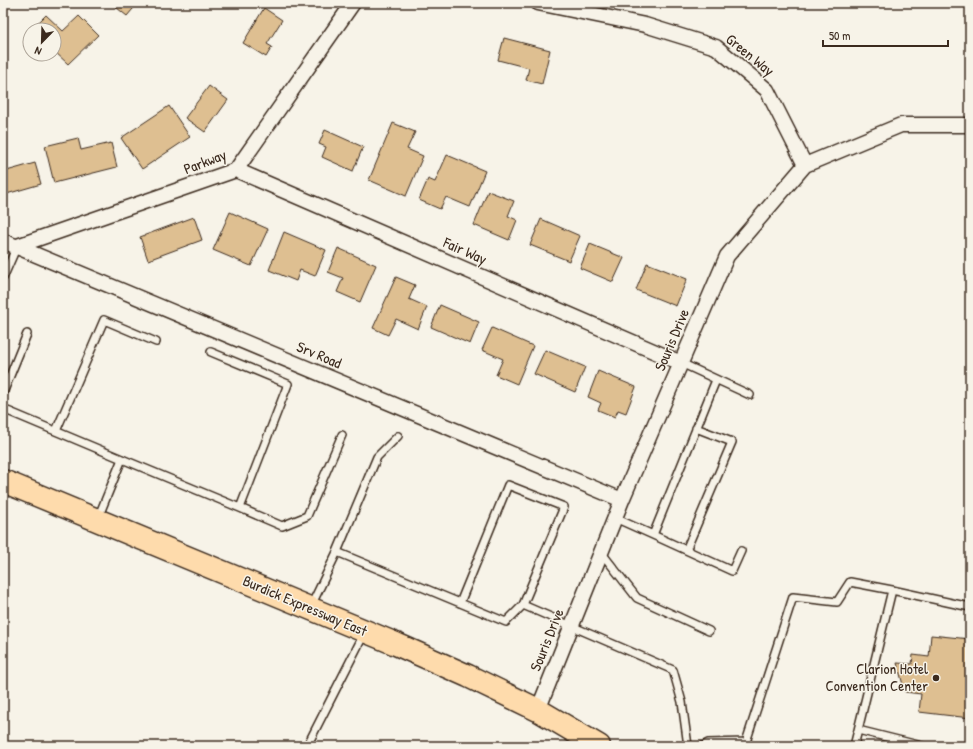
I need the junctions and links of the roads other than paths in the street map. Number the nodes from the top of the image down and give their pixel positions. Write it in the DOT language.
graph roads {
  1 [pos="353,3"];
  2 [pos="538,3"];
  3 [pos="970,125"];
  4 [pos="805,165"];
  5 [pos="236,170"];
  6 [pos="3,241"];
  7 [pos="17,246"];
  8 [pos="3,278"];
  9 [pos="27,334"];
  10 [pos="156,342"];
  11 [pos="211,352"];
  12 [pos="681,363"];
  13 [pos="716,380"];
  14 [pos="3,393"];
  15 [pos="750,395"];
  16 [pos="3,409"];
  17 [pos="696,428"];
  18 [pos="56,431"];
  19 [pos="342,435"];
  20 [pos="398,436"];
  21 [pos="122,459"];
  22 [pos="3,481"];
  23 [pos="622,500"];
  24 [pos="240,508"];
  25 [pos="615,518"];
  26 [pos="97,520"];
  27 [pos="653,535"];
  28 [pos="686,550"];
  29 [pos="741,551"];
  30 [pos="337,552"];
  31 [pos="601,552"];
  32 [pos="892,590"];
  33 [pos="460,603"];
  34 [pos="523,605"];
  35 [pos="970,607"];
  36 [pos="310,608"];
  37 [pos="572,626"];
  38 [pos="365,631"];
  39 [pos="709,631"];
  40 [pos="538,710"];
  41 [pos="858,730"];
  42 [pos="749,744"];
  43 [pos="307,746"];
  44 [pos="599,746"];
  45 [pos="688,746"];
  46 [pos="703,746"];
  47 [pos="854,746"];
  48 [pos="922,746"];
  1 -- 5 [label="street, Parkway"];
  2 -- 4 [label="street, Green Way"];
  3 -- 4 [label="street, Souris Drive"];
  4 -- 12 [label="street, Souris Drive"];
  5 -- 7 [label="street, Parkway"];
  5 -- 12 [label="street, Fair Way"];
  6 -- 7 [label="street, Srv Road"];
  7 -- 8 [label="lane"];
  7 -- 23 [label="street, Srv Road"];
  9 -- 14 [label="lane"];
  10 -- 18 [label="lane"];
  11 -- 24 [label="lane"];
  12 -- 13 [label="lane"];
  12 -- 23 [label="street, Souris Drive"];
  13 -- 15 [label="lane"];
  13 -- 17 [label="lane"];
  16 -- 18 [label="lane"];
  17 -- 27 [label="lane"];
  17 -- 28 [label="lane"];
  18 -- 21 [label="lane"];
  19 -- 24 [label="lane"];
  20 -- 30 [label="lane"];
  21 -- 24 [label="lane"];
  21 -- 26 [label="lane"];
  22 -- 26 [label="main road, Burdick Expressway East"];
  23 -- 25 [label="street, Souris Drive"];
  25 -- 27 [label="lane"];
  25 -- 31 [label="street, Souris Drive"];
  26 -- 36 [label="main road, Burdick Expressway East"];
  27 -- 28 [label="lane"];
  28 -- 29 [label="lane"];
  30 -- 33 [label="lane"];
  30 -- 36 [label="lane"];
  31 -- 37 [label="street, Souris Drive"];
  31 -- 39 [label="lane"];
  32 -- 35 [label="lane"];
  32 -- 41 [label="lane"];
  32 -- 42 [label="lane"];
  33 -- 34 [label="lane"];
  33 -- 34 [label="lane"];
  34 -- 37 [label="lane"];
  36 -- 38 [label="main road, Burdick Expressway East"];
  37 -- 40 [label="street, Souris Drive"];
  37 -- 45 [label="lane"];
  38 -- 40 [label="main road, Burdick Expressway East"];
  38 -- 43 [label="lane"];
  40 -- 44 [label="main road, Burdick Expressway East"];
  41 -- 47 [label="lane"];
  41 -- 48 [label="lane"];
  42 -- 46 [label="lane"];
}
